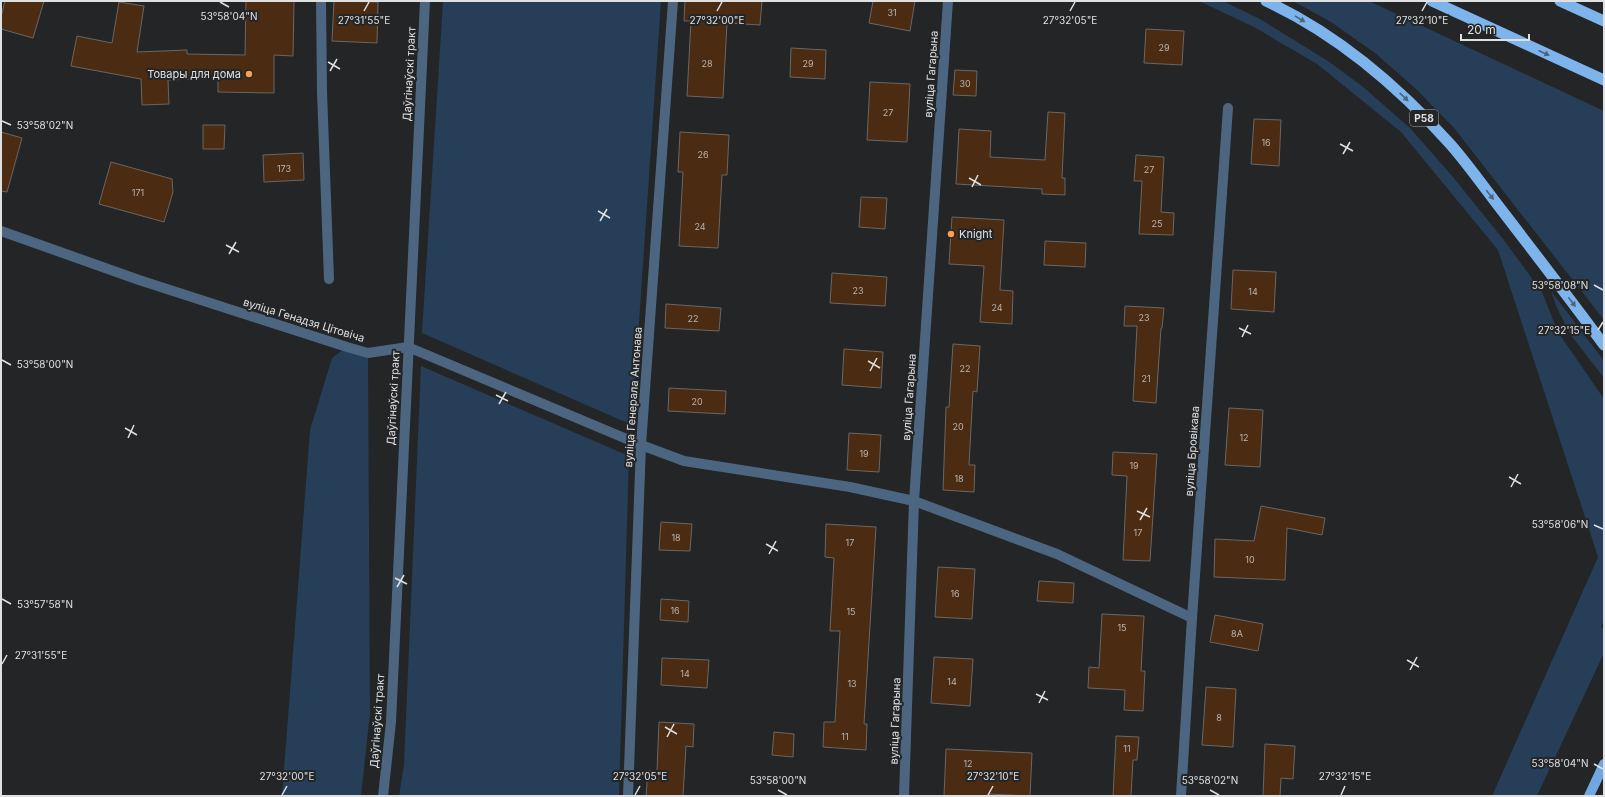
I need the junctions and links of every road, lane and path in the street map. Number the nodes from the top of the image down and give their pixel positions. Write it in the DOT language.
graph roads {
  1 [pos="321,1"];
  2 [pos="425,1"];
  3 [pos="673,1"];
  4 [pos="948,1"];
  5 [pos="1266,1"];
  6 [pos="1432,1"];
  7 [pos="1560,1"];
  8 [pos="1604,21"];
  9 [pos="1604,80"];
  10 [pos="1228,108"];
  11 [pos="1,231"];
  12 [pos="329,279"];
  13 [pos="1604,345"];
  14 [pos="408,347"];
  15 [pos="641,445"];
  16 [pos="914,501"];
  17 [pos="1192,618"];
  18 [pos="1604,764"];
  19 [pos="383,796"];
  20 [pos="628,796"];
  21 [pos="904,796"];
  22 [pos="1182,796"];
  23 [pos="1589,796"];
  1 -- 12 [label="street"];
  2 -- 14 [label="street, Даўгінаўскі тракт"];
  3 -- 15 [label="street, вуліца Генерала Антонава"];
  4 -- 16 [label="street, вуліца Гагарына"];
  5 -- 13 [label="highway, Р58, one-way"];
  6 -- 9 [label="highway, one-way"];
  7 -- 8 [label="highway"];
  10 -- 17 [label="street, вуліца Бровікава"];
  11 -- 14 [label="street, вуліца Генадзя Цітовіча"];
  14 -- 15 [label="street"];
  14 -- 19 [label="street, Даўгінаўскі тракт"];
  15 -- 16 [label="street"];
  15 -- 20 [label="street, вуліца Генерала Антонава"];
  16 -- 17 [label="street"];
  16 -- 21 [label="street, вуліца Гагарына"];
  17 -- 22 [label="street, вуліца Бровікава"];
  18 -- 23 [label="main road"];
}
